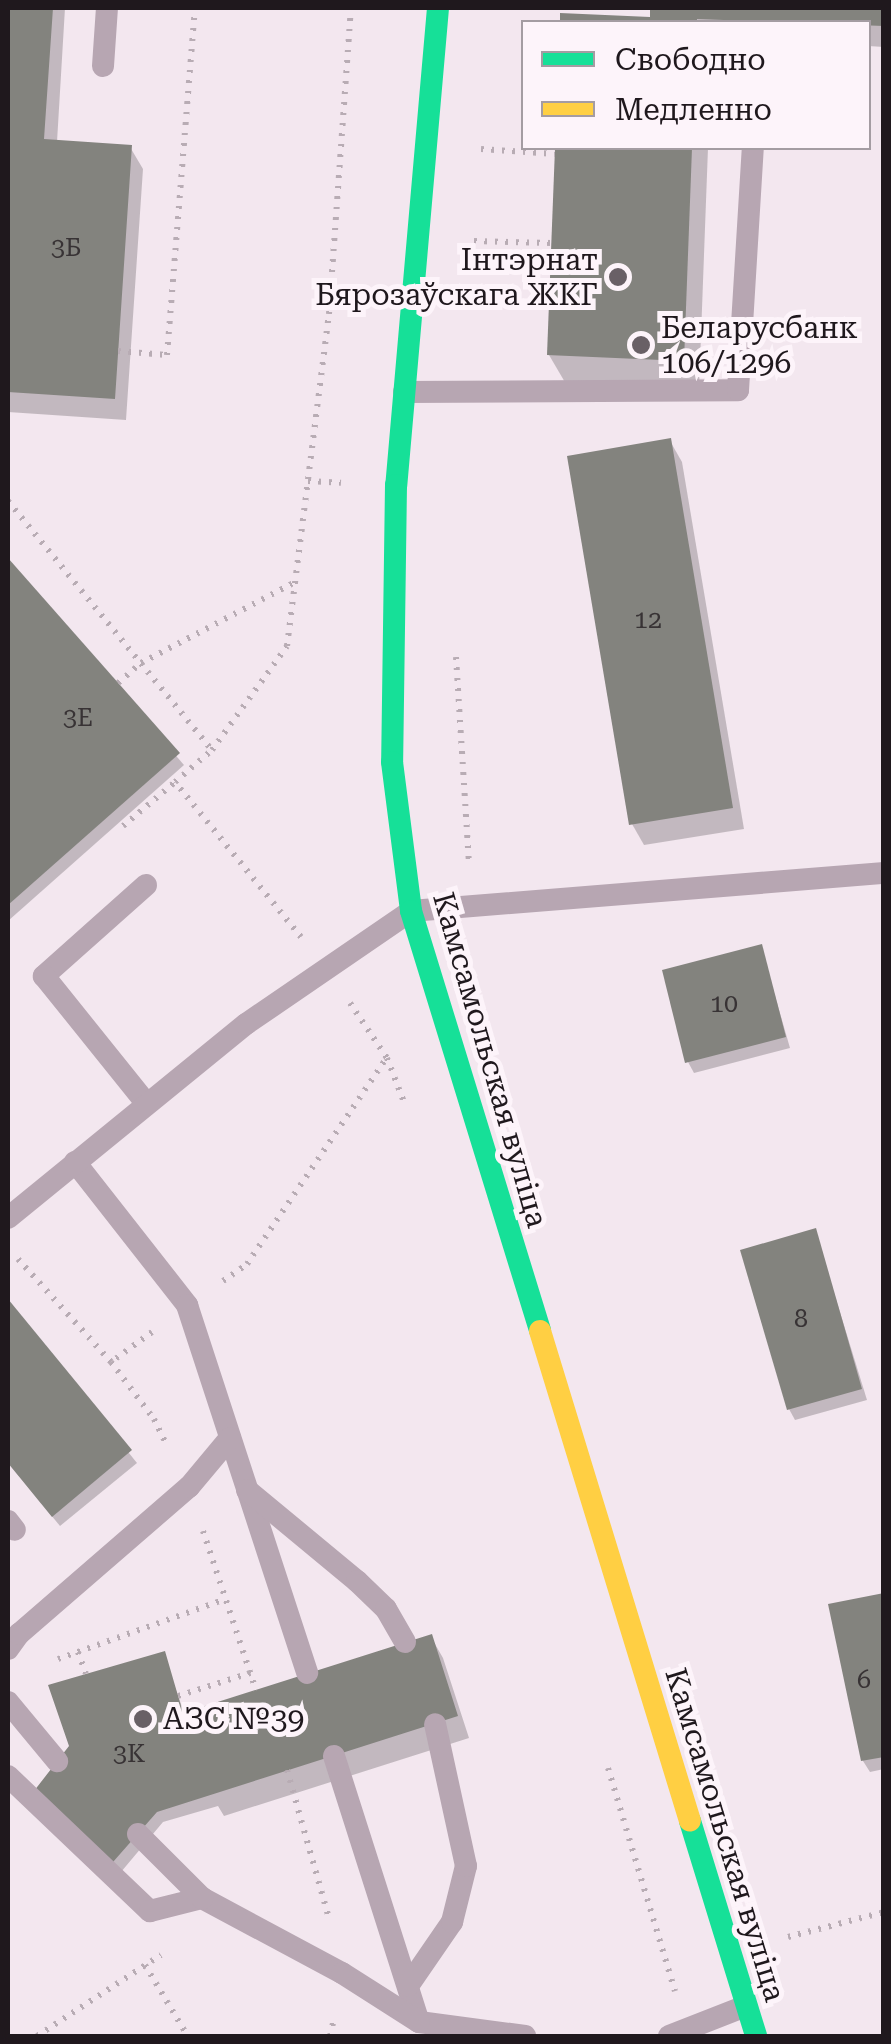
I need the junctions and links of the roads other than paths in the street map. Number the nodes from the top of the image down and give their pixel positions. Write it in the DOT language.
graph roads {
  1 [pos="107,8"];
  2 [pos="438,8"];
  3 [pos="103,66"];
  4 [pos="753,150"];
  5 [pos="404,392"];
  6 [pos="884,874"];
  7 [pos="146,885"];
  8 [pos="412,910"];
  9 [pos="147,1104"];
  10 [pos="75,1162"];
  11 [pos="8,1218"];
  12 [pos="230,1438"];
  13 [pos="247,1490"];
  14 [pos="405,1642"];
  15 [pos="8,1649"];
  16 [pos="307,1673"];
  17 [pos="8,1702"];
  18 [pos="435,1724"];
  19 [pos="334,1756"];
  20 [pos="57,1762"];
  21 [pos="8,1776"];
  22 [pos="138,1834"];
  23 [pos="202,1898"];
  24 [pos="408,1986"];
  25 [pos="746,2006"];
  26 [pos="418,2022"];
  27 [pos="524,2036"];
  28 [pos="669,2036"];
  29 [pos="756,2036"];
  1 -- 3 [label="lane"];
  2 -- 5 [label="main road, Камсамольская вуліца"];
  4 -- 5 [label="lane"];
  5 -- 8 [label="main road, Камсамольская вуліца"];
  6 -- 8 [label="lane"];
  7 -- 9 [label="lane"];
  8 -- 9 [label="lane"];
  8 -- 25 [label="main road, Камсамольская вуліца"];
  9 -- 10 [label="lane"];
  10 -- 11 [label="lane"];
  10 -- 12 [label="lane"];
  12 -- 13 [label="lane"];
  12 -- 15 [label="lane"];
  13 -- 14 [label="lane"];
  13 -- 16 [label="lane"];
  17 -- 20 [label="lane"];
  18 -- 24 [label="lane"];
  19 -- 24 [label="lane"];
  21 -- 23 [label="lane"];
  22 -- 23 [label="lane"];
  23 -- 26 [label="lane"];
  24 -- 26 [label="lane"];
  25 -- 28 [label="lane"];
  25 -- 29 [label="main road, Камсамольская вуліца"];
  26 -- 27 [label="lane"];
}
